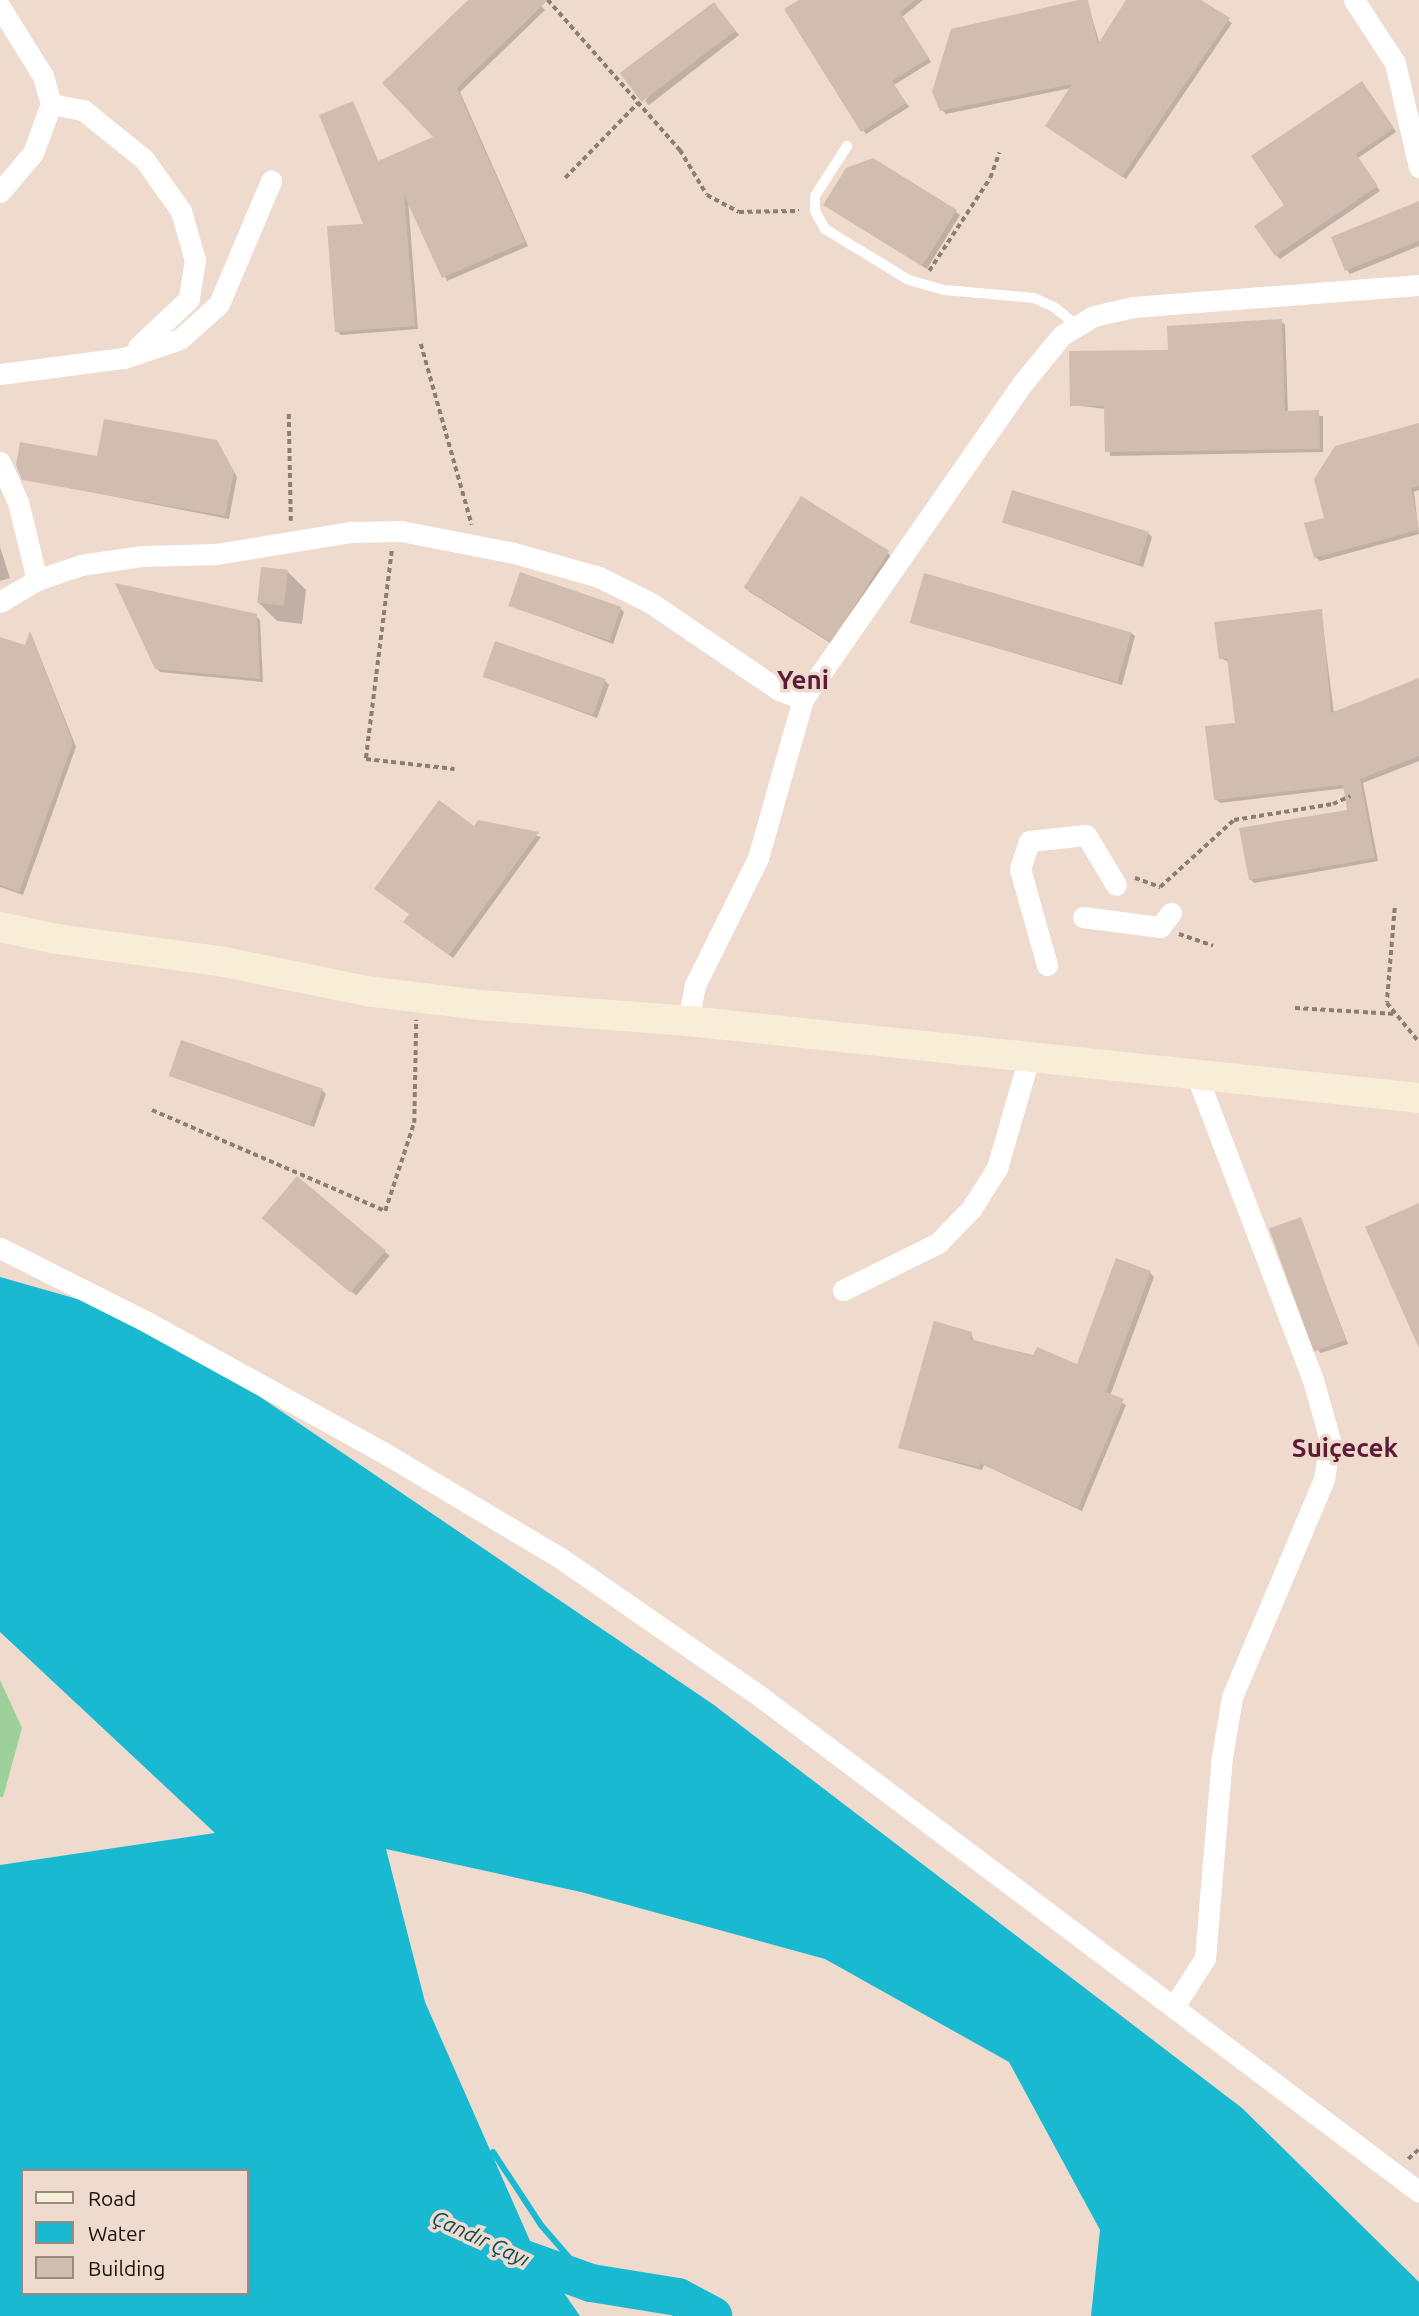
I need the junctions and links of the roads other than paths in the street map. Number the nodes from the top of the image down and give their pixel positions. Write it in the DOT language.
graph roads {
  1 [pos="1354,0"];
  2 [pos="0,6"];
  3 [pos="51,104"];
  4 [pos="847,146"];
  5 [pos="1419,167"];
  6 [pos="271,181"];
  7 [pos="0,192"];
  8 [pos="1419,285"];
  9 [pos="1076,325"];
  10 [pos="124,358"];
  11 [pos="5,368"];
  12 [pos="0,462"];
  13 [pos="37,580"];
  14 [pos="0,602"];
  15 [pos="803,699"];
  16 [pos="1120,879"];
  17 [pos="1083,917"];
  18 [pos="1166,920"];
  19 [pos="0,927"];
  20 [pos="1047,965"];
  21 [pos="688,1021"];
  22 [pos="1028,1058"];
  23 [pos="1197,1076"];
  24 [pos="1419,1098"];
  25 [pos="0,1248"];
  26 [pos="844,1290"];
  27 [pos="1175,2005"];
  28 [pos="1419,2192"];
  1 -- 5 [label="street"];
  2 -- 3 [label="street"];
  3 -- 7 [label="street"];
  3 -- 10 [label="street"];
  4 -- 9 [label="lane"];
  6 -- 10 [label="street"];
  8 -- 9 [label="street"];
  9 -- 15 [label="street"];
  10 -- 11 [label="street"];
  12 -- 13 [label="street"];
  13 -- 14 [label="street"];
  13 -- 15 [label="street"];
  15 -- 21 [label="street"];
  16 -- 20 [label="street"];
  17 -- 18 [label="street"];
  19 -- 21 [label="street"];
  21 -- 22 [label="street"];
  22 -- 23 [label="street"];
  22 -- 26 [label="street"];
  23 -- 24 [label="street"];
  23 -- 27 [label="street"];
  25 -- 27 [label="street"];
  27 -- 28 [label="street"];
}
